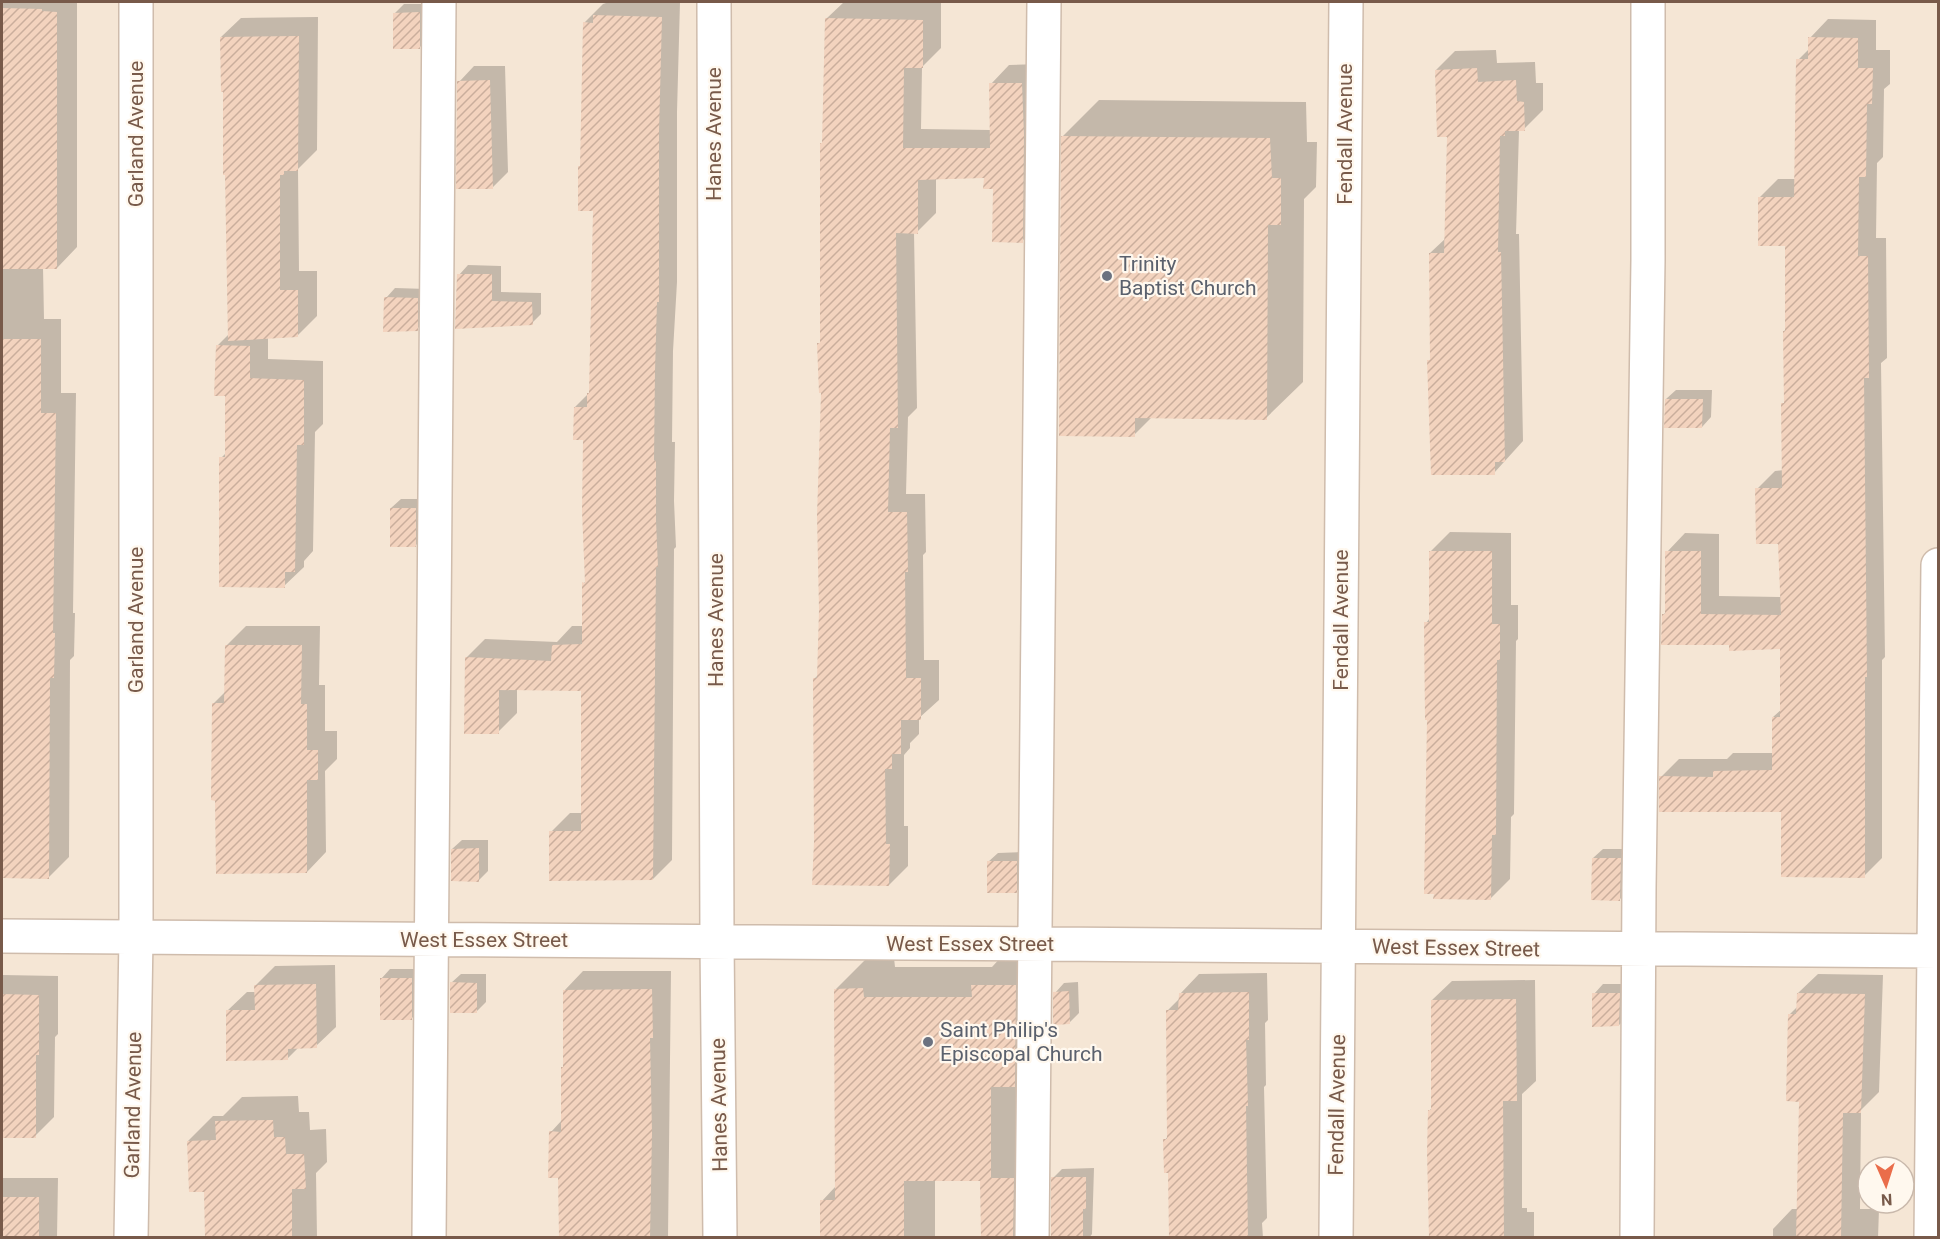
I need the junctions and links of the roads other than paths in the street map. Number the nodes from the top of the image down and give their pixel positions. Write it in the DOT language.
graph roads {
  1 [pos="136,2"];
  2 [pos="439,2"];
  3 [pos="714,2"];
  4 [pos="1044,2"];
  5 [pos="1346,2"];
  6 [pos="1648,2"];
  7 [pos="1938,565"];
  8 [pos="2,936"];
  9 [pos="136,937"];
  10 [pos="432,940"];
  11 [pos="717,942"];
  12 [pos="1035,944"];
  13 [pos="1338,946"];
  14 [pos="1639,950"];
  15 [pos="1937,951"];
  16 [pos="131,1238"];
  17 [pos="429,1238"];
  18 [pos="720,1238"];
  19 [pos="1032,1238"];
  20 [pos="1336,1238"];
  21 [pos="1637,1238"];
  22 [pos="1931,1238"];
  1 -- 9 [label="street, Garland Avenue"];
  2 -- 10 [label="street"];
  3 -- 11 [label="street, Hanes Avenue"];
  4 -- 12 [label="street"];
  5 -- 13 [label="street, Fendall Avenue"];
  6 -- 14 [label="street"];
  7 -- 15 [label="street"];
  8 -- 9 [label="street, West Essex Street"];
  9 -- 10 [label="street, West Essex Street"];
  9 -- 16 [label="street, Garland Avenue"];
  10 -- 11 [label="street, West Essex Street"];
  10 -- 17 [label="street"];
  11 -- 12 [label="street, West Essex Street"];
  11 -- 18 [label="street, Hanes Avenue"];
  12 -- 13 [label="street, West Essex Street"];
  12 -- 19 [label="street"];
  13 -- 14 [label="street, West Essex Street"];
  13 -- 20 [label="street, Fendall Avenue"];
  14 -- 15 [label="street, West Essex Street"];
  14 -- 21 [label="street"];
  15 -- 22 [label="street"];
}
